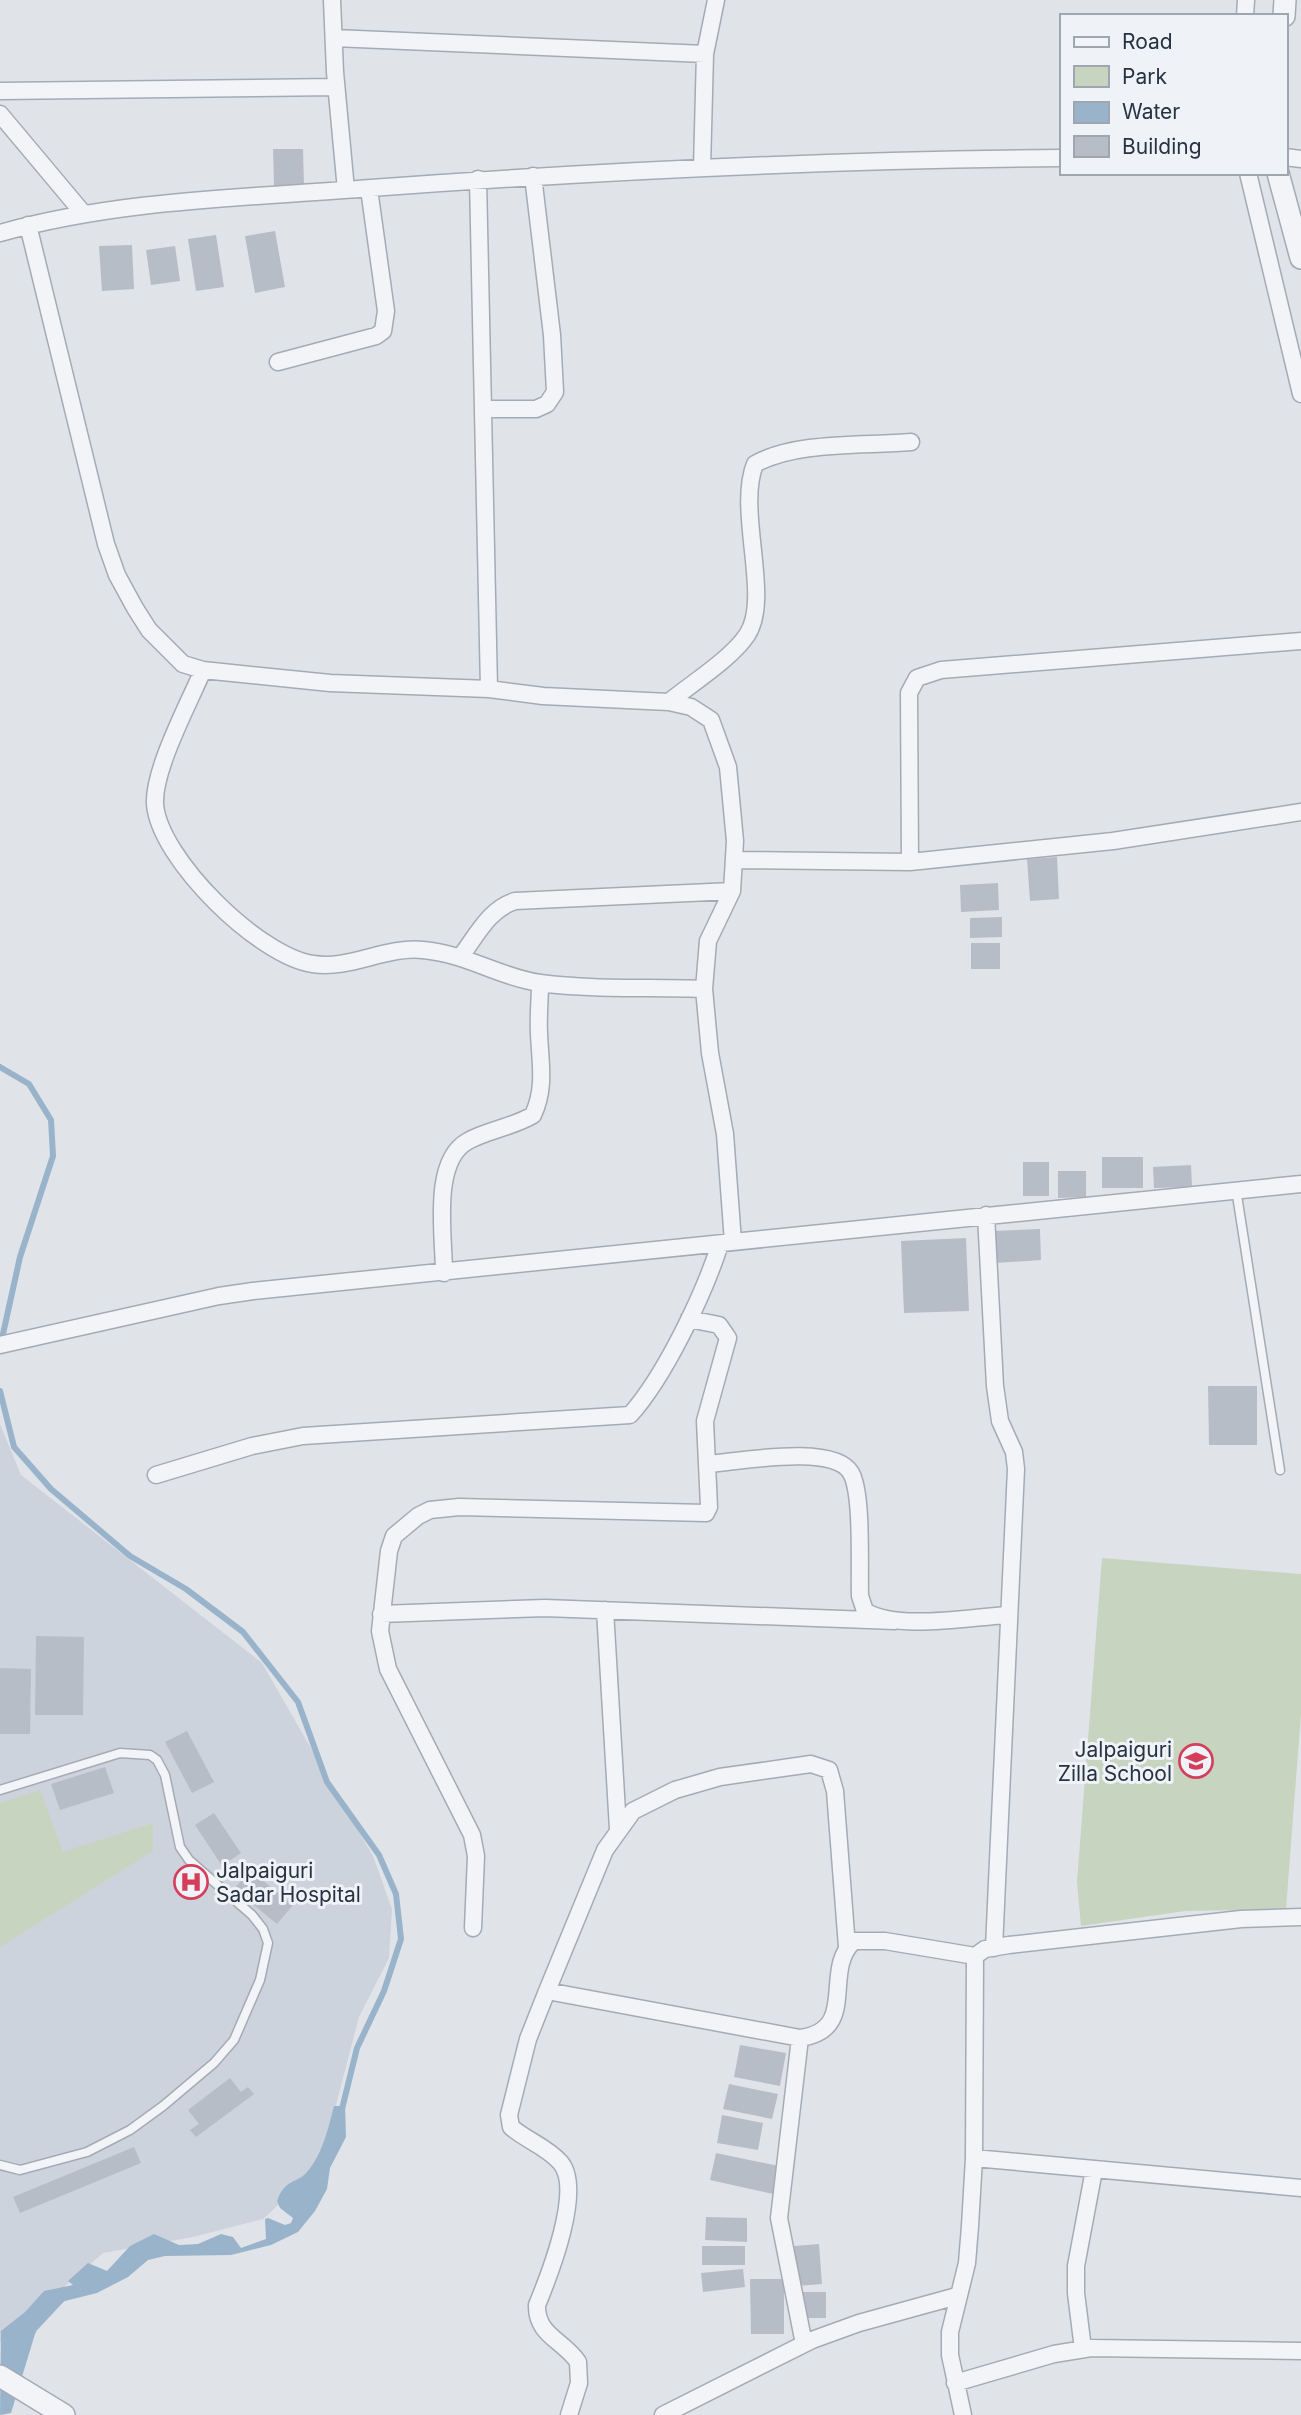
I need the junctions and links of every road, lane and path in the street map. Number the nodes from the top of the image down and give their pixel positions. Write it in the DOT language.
graph roads {
  1 [pos="332,0"];
  2 [pos="716,0"];
  3 [pos="334,37"];
  4 [pos="705,54"];
  5 [pos="336,88"];
  6 [pos="0,91"];
  7 [pos="0,114"];
  8 [pos="1060,158"];
  9 [pos="702,168"];
  10 [pos="1248,175"];
  11 [pos="1279,175"];
  12 [pos="534,176"];
  13 [pos="478,179"];
  14 [pos="369,189"];
  15 [pos="346,190"];
  16 [pos="83,213"];
  17 [pos="28,225"];
  18 [pos="0,233"];
  19 [pos="1301,258"];
  20 [pos="278,362"];
  21 [pos="1301,394"];
  22 [pos="483,409"];
  23 [pos="911,442"];
  24 [pos="1301,641"];
  25 [pos="204,670"];
  26 [pos="489,689"];
  27 [pos="669,702"];
  28 [pos="1301,812"];
  29 [pos="734,860"];
  30 [pos="910,862"];
  31 [pos="732,891"];
  32 [pos="461,956"];
  33 [pos="541,983"];
  34 [pos="705,989"];
  35 [pos="1301,1184"];
  36 [pos="1237,1189"];
  37 [pos="986,1215"];
  38 [pos="727,1243"];
  39 [pos="444,1273"];
  40 [pos="689,1319"];
  41 [pos="0,1345"];
  42 [pos="707,1464"];
  43 [pos="1280,1469"];
  44 [pos="156,1475"];
  45 [pos="605,1610"];
  46 [pos="381,1614"];
  47 [pos="1008,1615"];
  48 [pos="895,1621"];
  49 [pos="0,1790"];
  50 [pos="618,1829"];
  51 [pos="1301,1917"];
  52 [pos="473,1928"];
  53 [pos="847,1947"];
  54 [pos="994,1948"];
  55 [pos="975,1956"];
  56 [pos="547,1990"];
  57 [pos="800,2038"];
  58 [pos="974,2158"];
  59 [pos="0,2165"];
  60 [pos="1094,2170"];
  61 [pos="1301,2188"];
  62 [pos="957,2296"];
  63 [pos="804,2344"];
  64 [pos="1083,2349"];
  65 [pos="1301,2351"];
  66 [pos="0,2376"];
  67 [pos="956,2383"];
  68 [pos="64,2415"];
  69 [pos="569,2415"];
  70 [pos="663,2415"];
  71 [pos="963,2415"];
  1 -- 3 [label="street"];
  2 -- 4 [label="street"];
  3 -- 4 [label="street"];
  3 -- 5 [label="street"];
  4 -- 9 [label="street"];
  5 -- 6 [label="street"];
  5 -- 15 [label="street"];
  7 -- 16 [label="street"];
  8 -- 9 [label="street"];
  9 -- 12 [label="street"];
  10 -- 21 [label="street"];
  11 -- 19 [label="street"];
  12 -- 13 [label="street"];
  12 -- 22 [label="street"];
  13 -- 14 [label="street"];
  13 -- 22 [label="street"];
  14 -- 15 [label="street"];
  14 -- 20 [label="street"];
  15 -- 16 [label="street"];
  16 -- 17 [label="street"];
  17 -- 18 [label="street"];
  17 -- 25 [label="street"];
  22 -- 26 [label="street"];
  23 -- 27 [label="street"];
  24 -- 30 [label="street"];
  25 -- 26 [label="street"];
  25 -- 32 [label="street"];
  26 -- 27 [label="street"];
  27 -- 29 [label="street"];
  28 -- 30 [label="street"];
  29 -- 30 [label="street"];
  29 -- 31 [label="street"];
  31 -- 32 [label="street"];
  31 -- 34 [label="street"];
  32 -- 33 [label="street"];
  33 -- 34 [label="street"];
  33 -- 39 [label="street"];
  34 -- 38 [label="street"];
  35 -- 36 [label="street"];
  36 -- 37 [label="street"];
  36 -- 43 [label="lane"];
  37 -- 38 [label="street"];
  37 -- 47 [label="street"];
  38 -- 39 [label="street"];
  38 -- 40 [label="street"];
  39 -- 41 [label="street"];
  40 -- 42 [label="street"];
  40 -- 44 [label="street"];
  42 -- 46 [label="street"];
  42 -- 48 [label="street"];
  45 -- 46 [label="street"];
  45 -- 48 [label="street"];
  45 -- 50 [label="street"];
  46 -- 52 [label="street"];
  47 -- 48 [label="street"];
  47 -- 54 [label="street"];
  49 -- 59 [label="lane"];
  50 -- 53 [label="street"];
  50 -- 56 [label="street"];
  51 -- 54 [label="street"];
  53 -- 55 [label="street"];
  53 -- 57 [label="street"];
  54 -- 55 [label="street"];
  55 -- 58 [label="street"];
  56 -- 57 [label="street"];
  56 -- 69 [label="street"];
  57 -- 63 [label="street"];
  58 -- 60 [label="street"];
  58 -- 62 [label="street"];
  60 -- 61 [label="street"];
  60 -- 64 [label="street"];
  62 -- 63 [label="street"];
  62 -- 67 [label="street"];
  63 -- 70 [label="street"];
  64 -- 65 [label="street"];
  64 -- 67 [label="street"];
  66 -- 68 [label="street"];
  67 -- 71 [label="street"];
}
